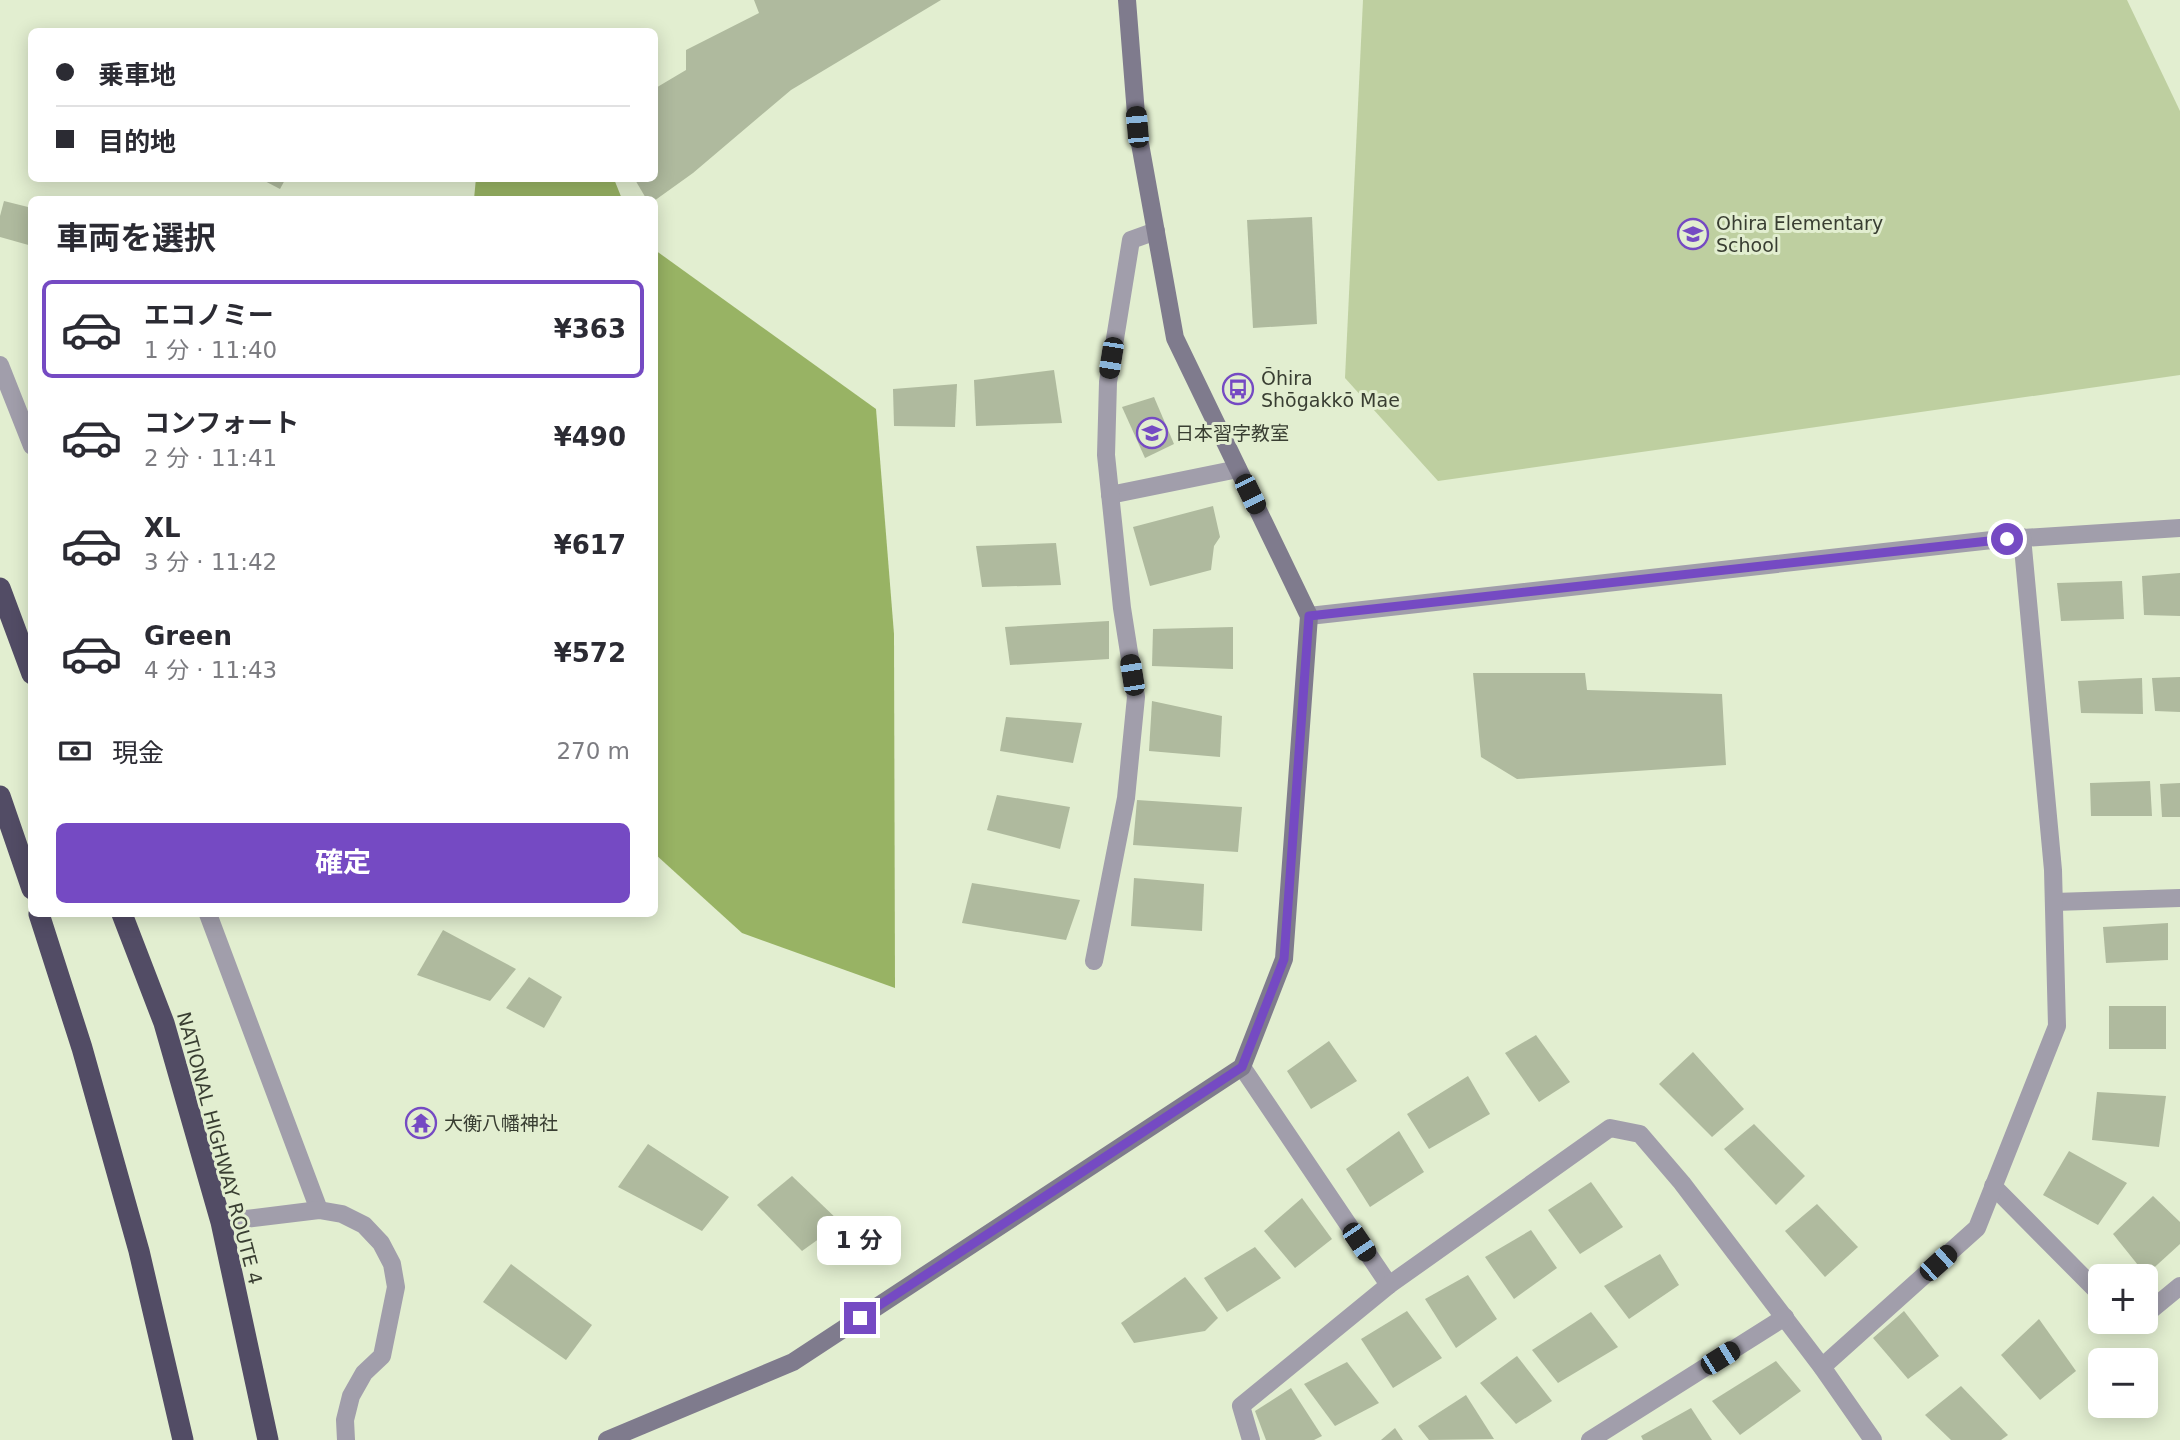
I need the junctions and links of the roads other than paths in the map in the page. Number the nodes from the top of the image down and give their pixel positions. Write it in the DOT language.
graph roads {
  1 [pos="1127,0"];
  2 [pos="1156,231"];
  3 [pos="0,365"];
  4 [pos="28,436"];
  5 [pos="1238,469"];
  6 [pos="1110,495"];
  7 [pos="2180,528"];
  8 [pos="2022,537"];
  9 [pos="0,588"];
  10 [pos="1309,616"];
  11 [pos="28,663"];
  12 [pos="0,796"];
  13 [pos="28,877"];
  14 [pos="2180,898"];
  15 [pos="2054,902"];
  16 [pos="40,917"];
  17 [pos="122,917"];
  18 [pos="209,917"];
  19 [pos="1094,961"];
  20 [pos="1242,1067"];
  21 [pos="1993,1186"];
  22 [pos="319,1210"];
  23 [pos="220,1222"];
  24 [pos="2088,1282"];
  25 [pos="1388,1285"];
  26 [pos="2180,1286"];
  27 [pos="2158,1304"];
  28 [pos="1784,1317"];
  29 [pos="1822,1367"];
  30 [pos="183,1440"];
  31 [pos="268,1440"];
  32 [pos="346,1440"];
  33 [pos="607,1440"];
  34 [pos="1251,1440"];
  35 [pos="1590,1440"];
  36 [pos="1873,1440"];
  1 -- 2 [label="street"];
  2 -- 5 [label="street"];
  2 -- 6 [label="street"];
  3 -- 4 [label="street"];
  5 -- 6 [label="street"];
  5 -- 10 [label="street"];
  6 -- 19 [label="street"];
  7 -- 8 [label="street"];
  8 -- 10 [label="street"];
  8 -- 15 [label="street"];
  9 -- 11 [label="highway"];
  10 -- 20 [label="street"];
  12 -- 13 [label="highway"];
  14 -- 15 [label="street"];
  15 -- 21 [label="street"];
  16 -- 30 [label="highway"];
  17 -- 23 [label="highway, NATIONAL HIGHWAY ROUTE 4"];
  18 -- 22 [label="street"];
  20 -- 25 [label="street"];
  20 -- 33 [label="street"];
  21 -- 24 [label="street"];
  21 -- 29 [label="street"];
  22 -- 23 [label="street"];
  22 -- 32 [label="street"];
  23 -- 31 [label="highway, NATIONAL HIGHWAY ROUTE 4"];
  25 -- 28 [label="street"];
  25 -- 34 [label="street"];
  26 -- 27 [label="street"];
  28 -- 29 [label="street"];
  28 -- 35 [label="street"];
  29 -- 36 [label="street"];
}
